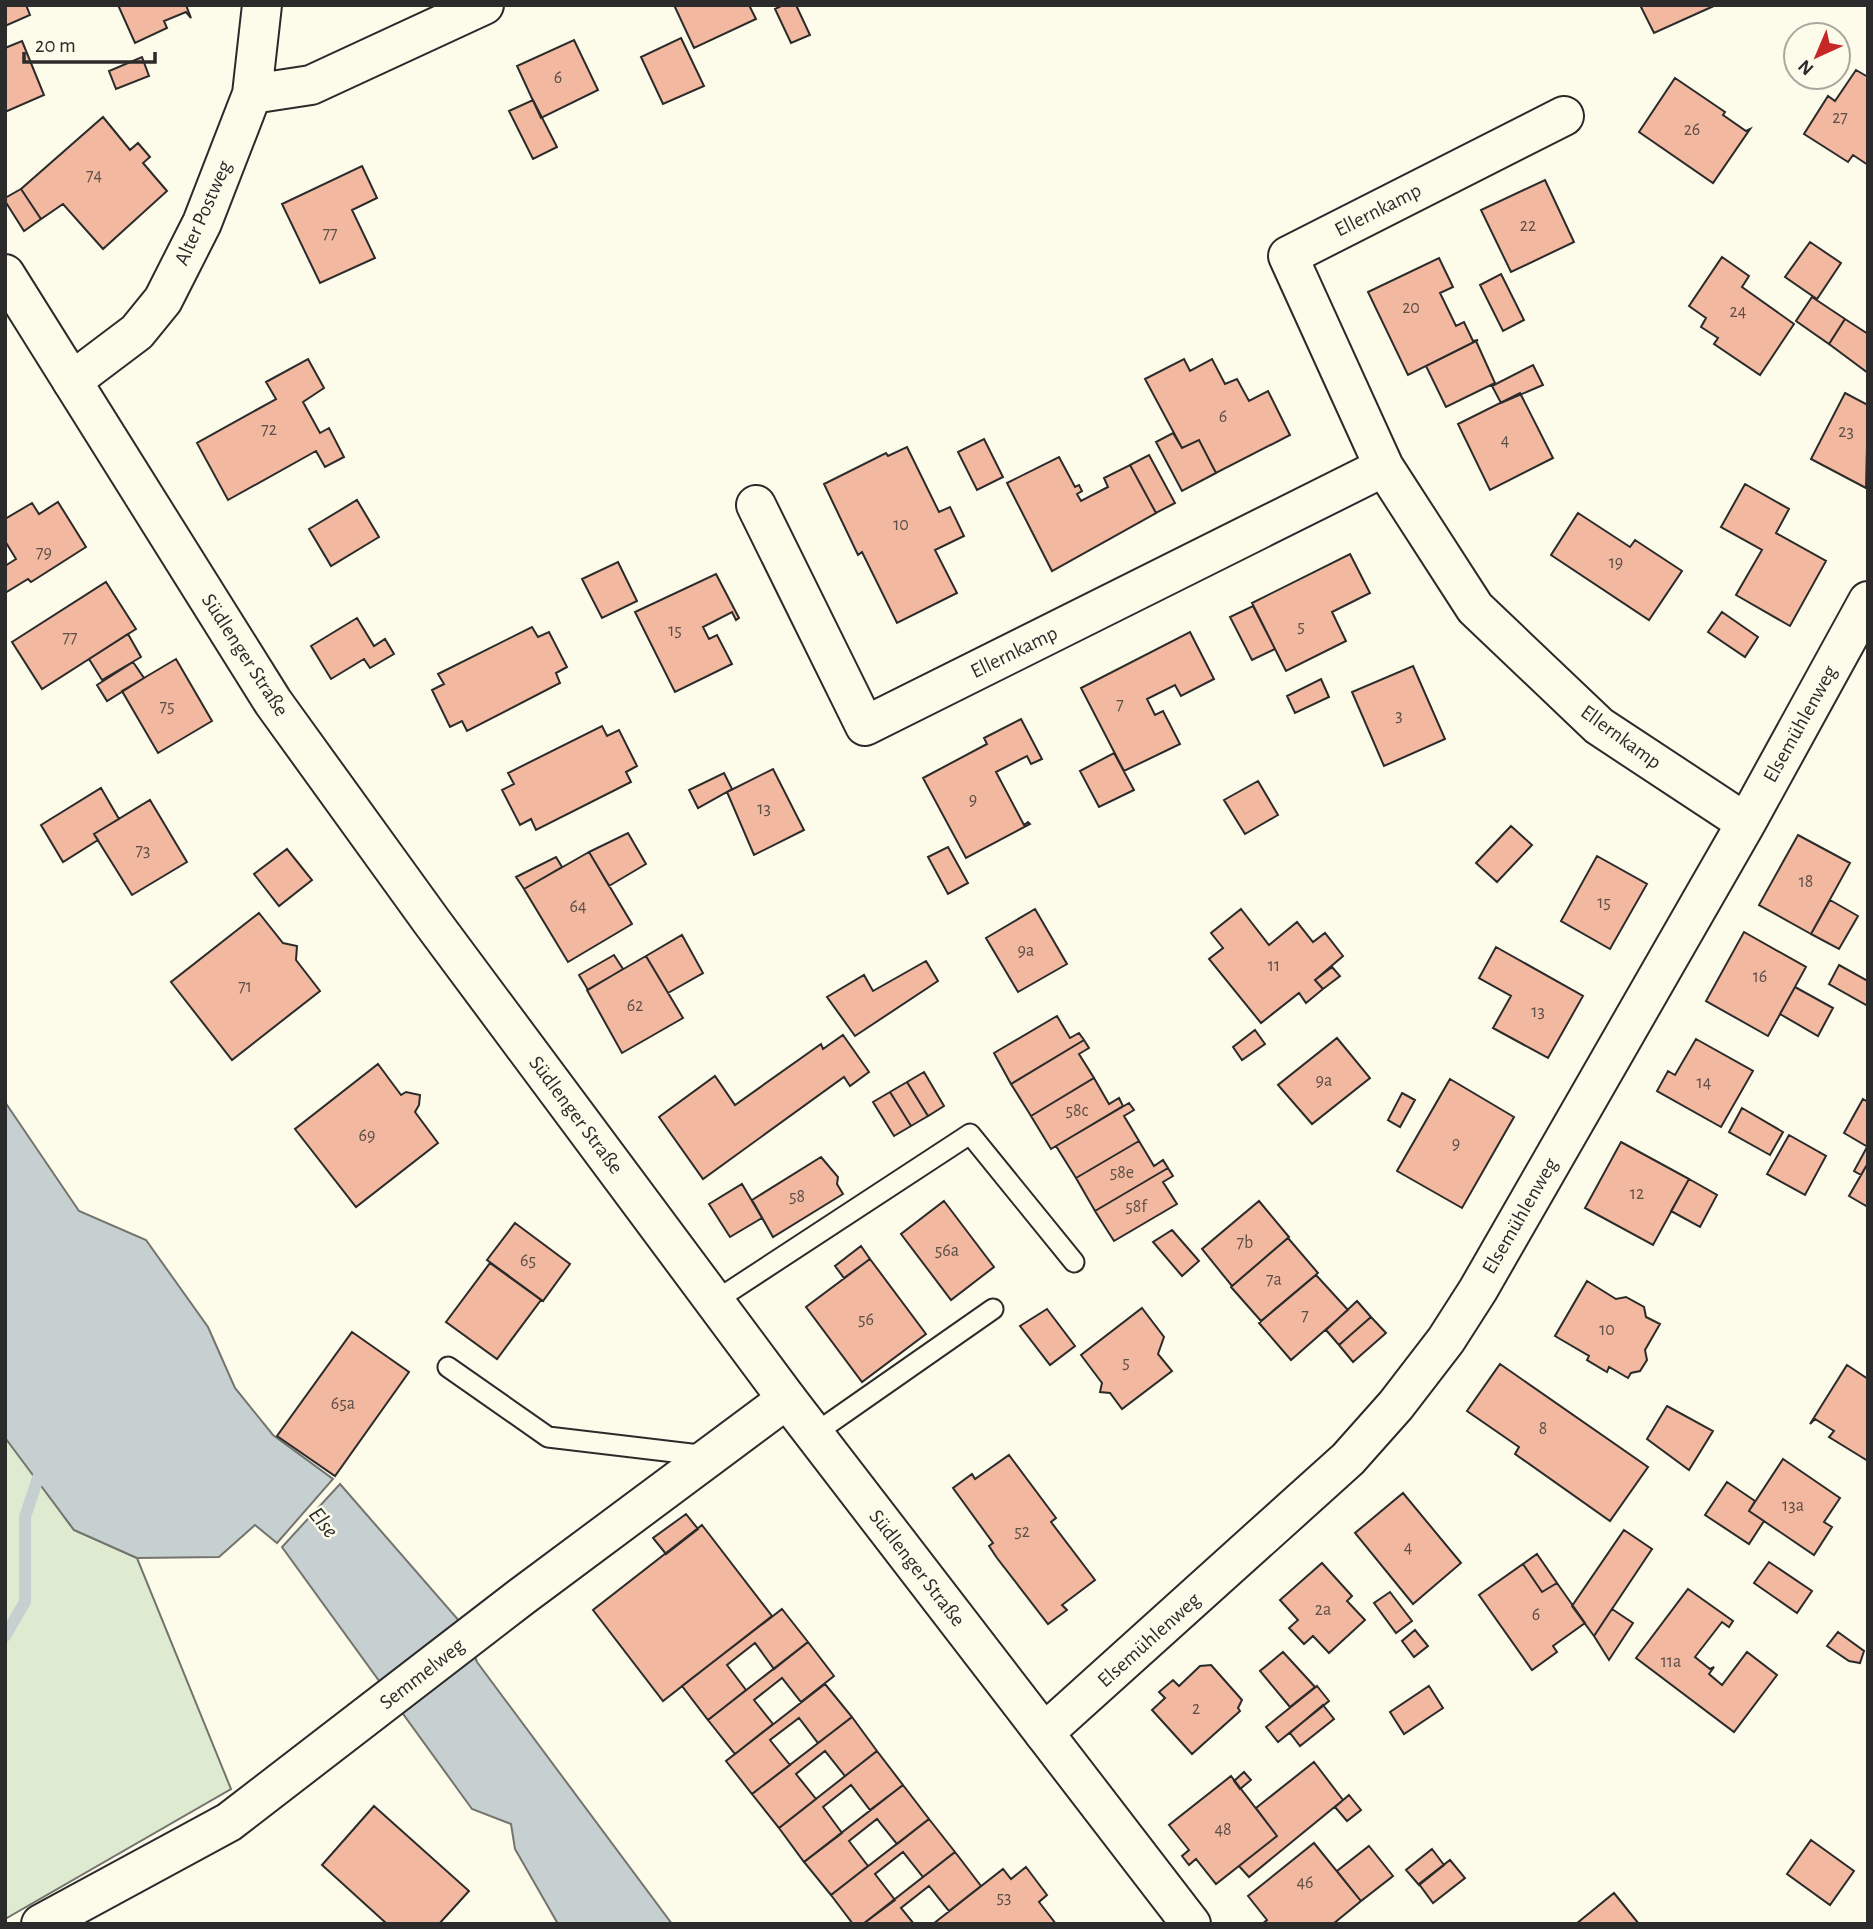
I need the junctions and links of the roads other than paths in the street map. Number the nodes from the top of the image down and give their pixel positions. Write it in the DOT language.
graph roads {
  1 [pos="262,5"];
  2 [pos="484,5"];
  3 [pos="252,94"];
  4 [pos="1564,116"];
  5 [pos="5,274"];
  6 [pos="72,381"];
  7 [pos="1384,467"];
  8 [pos="756,505"];
  9 [pos="1868,601"];
  10 [pos="1746,823"];
  11 [pos="1074,1262"];
  12 [pos="715,1301"];
  13 [pos="993,1309"];
  14 [pos="448,1367"];
  15 [pos="787,1399"];
  16 [pos="814,1434"];
  17 [pos="709,1456"];
  18 [pos="1044,1733"];
  19 [pos="41,1924"];
  20 [pos="1191,1924"];
  1 -- 3 [label="street, Alter Postweg"];
  2 -- 3 [label="street"];
  3 -- 6 [label="street, Alter Postweg"];
  4 -- 7 [label="street, Ellernkamp"];
  5 -- 6 [label="street, Südlenger Straße"];
  6 -- 12 [label="street, Südlenger Straße"];
  7 -- 8 [label="street, Ellernkamp"];
  7 -- 10 [label="street, Ellernkamp"];
  9 -- 10 [label="street, Elsemühlenweg"];
  10 -- 18 [label="street, Elsemühlenweg"];
  11 -- 12 [label="lane"];
  12 -- 15 [label="street, Südlenger Straße"];
  13 -- 16 [label="lane"];
  14 -- 17 [label="lane"];
  15 -- 16 [label="street, Südlenger Straße"];
  15 -- 17 [label="street, Semmelweg"];
  16 -- 18 [label="street, Südlenger Straße"];
  17 -- 19 [label="street, Semmelweg"];
  18 -- 20 [label="street, Südlenger Straße"];
}
